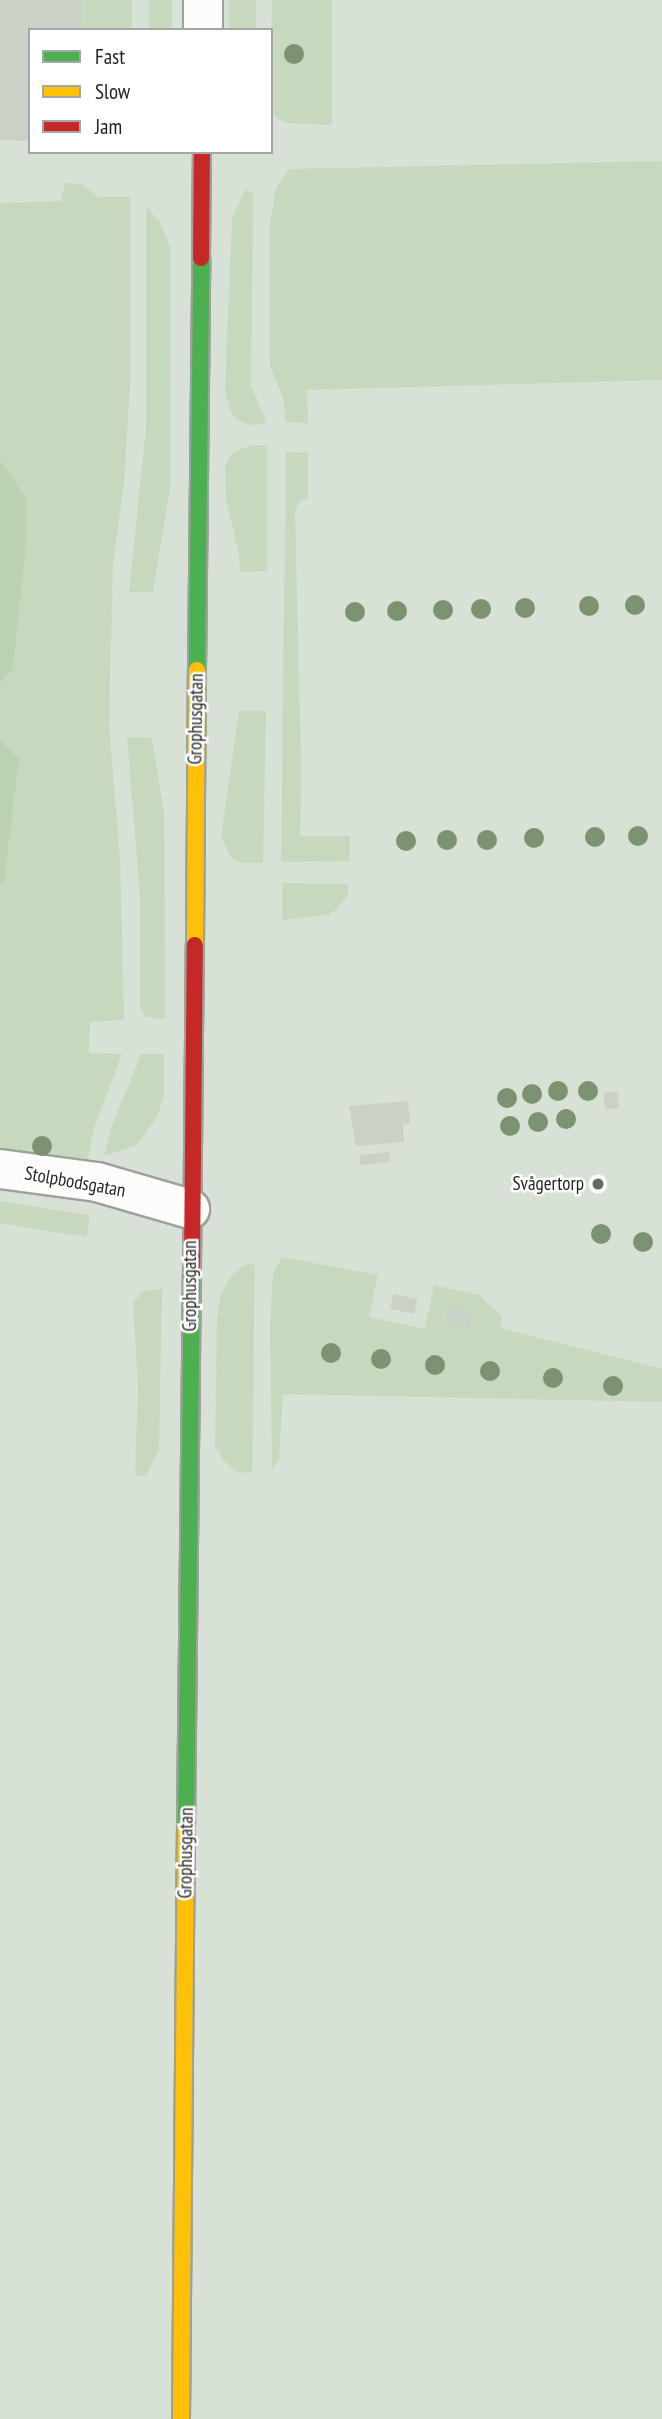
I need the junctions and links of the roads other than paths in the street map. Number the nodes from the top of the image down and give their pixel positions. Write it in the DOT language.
graph roads {
  1 [pos="203,0"];
  2 [pos="203,28"];
  3 [pos="202,154"];
  4 [pos="0,1169"];
  5 [pos="190,1209"];
  6 [pos="181,2419"];
  1 -- 2 [label="street"];
  3 -- 5 [label="street, Grophusgatan"];
  4 -- 5 [label="street, Stolpbodsgatan"];
  5 -- 6 [label="street, Grophusgatan"];
}
